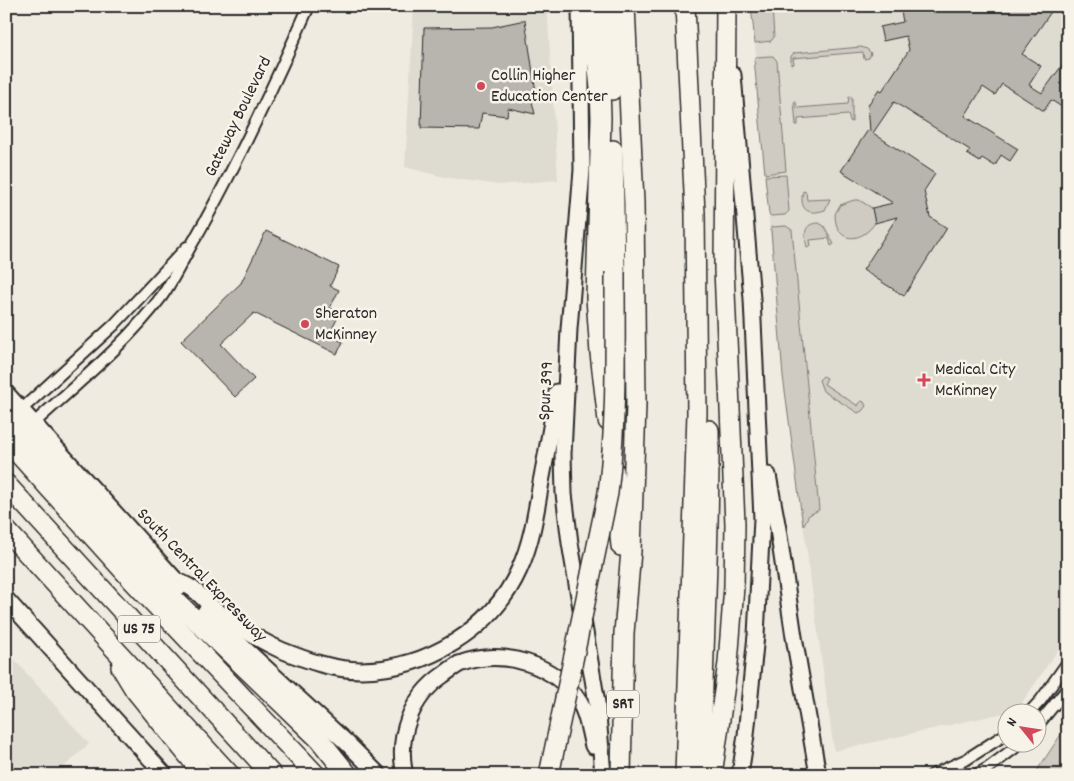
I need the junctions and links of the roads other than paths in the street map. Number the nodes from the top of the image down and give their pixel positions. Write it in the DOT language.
graph roads {
  1 [pos="309,6"];
  2 [pos="580,6"];
  3 [pos="592,6"];
  4 [pos="610,6"];
  5 [pos="625,6"];
  6 [pos="685,6"];
  7 [pos="727,6"];
  8 [pos="695,213"];
  9 [pos="195,239"];
  10 [pos="569,330"];
  11 [pos="6,393"];
  12 [pos="13,413"];
  13 [pos="758,417"];
  14 [pos="33,424"];
  15 [pos="6,440"];
  16 [pos="6,484"];
  17 [pos="6,530"];
  18 [pos="174,579"];
  19 [pos="6,599"];
  20 [pos="624,633"];
  21 [pos="103,636"];
  22 [pos="1068,662"];
  23 [pos="1068,688"];
  24 [pos="1041,700"];
  25 [pos="1037,704"];
  26 [pos="1051,710"];
  27 [pos="1046,716"];
  28 [pos="996,741"];
  29 [pos="1007,754"];
  30 [pos="165,775"];
  31 [pos="204,775"];
  32 [pos="230,775"];
  33 [pos="272,775"];
  34 [pos="316,775"];
  35 [pos="348,775"];
  36 [pos="379,775"];
  37 [pos="405,775"];
  38 [pos="549,775"];
  39 [pos="601,775"];
  40 [pos="621,775"];
  41 [pos="685,775"];
  42 [pos="701,775"];
  43 [pos="712,775"];
  44 [pos="740,775"];
  45 [pos="818,775"];
  46 [pos="932,775"];
  47 [pos="976,775"];
  1 -- 9 [label="street, Gateway Boulevard"];
  2 -- 10 [label="main road, Spur 399"];
  3 -- 20 [label="highway"];
  4 -- 38 [label="highway, bridge"];
  5 -- 20 [label="highway, SRT"];
  6 -- 8 [label="highway"];
  7 -- 13 [label="main road"];
  7 -- 43 [label="highway"];
  8 -- 41 [label="highway"];
  8 -- 42 [label="highway"];
  9 -- 12 [label="street, Gateway Boulevard"];
  9 -- 14 [label="street, Gateway Boulevard"];
  10 -- 18 [label="main road"];
  10 -- 39 [label="main road, Spur 399"];
  11 -- 12 [label="main road, South Central Expressway"];
  12 -- 14 [label="main road, South Central Expressway"];
  12 -- 35 [label="highway"];
  13 -- 44 [label="main road"];
  13 -- 45 [label="main road"];
  14 -- 18 [label="main road, South Central Expressway"];
  15 -- 34 [label="highway"];
  16 -- 33 [label="highway, US 75"];
  17 -- 21 [label="highway, US 75"];
  18 -- 36 [label="main road, South Central Expressway"];
  19 -- 30 [label="main road"];
  20 -- 40 [label="highway, SRT"];
  21 -- 31 [label="highway"];
  21 -- 32 [label="highway, US 75"];
  22 -- 24 [label="street"];
  23 -- 26 [label="street"];
  24 -- 25 [label="street"];
  24 -- 26 [label="street"];
  26 -- 27 [label="street"];
  28 -- 46 [label="street"];
  29 -- 47 [label="street"];
  37 -- 39 [label="main road"];
}
